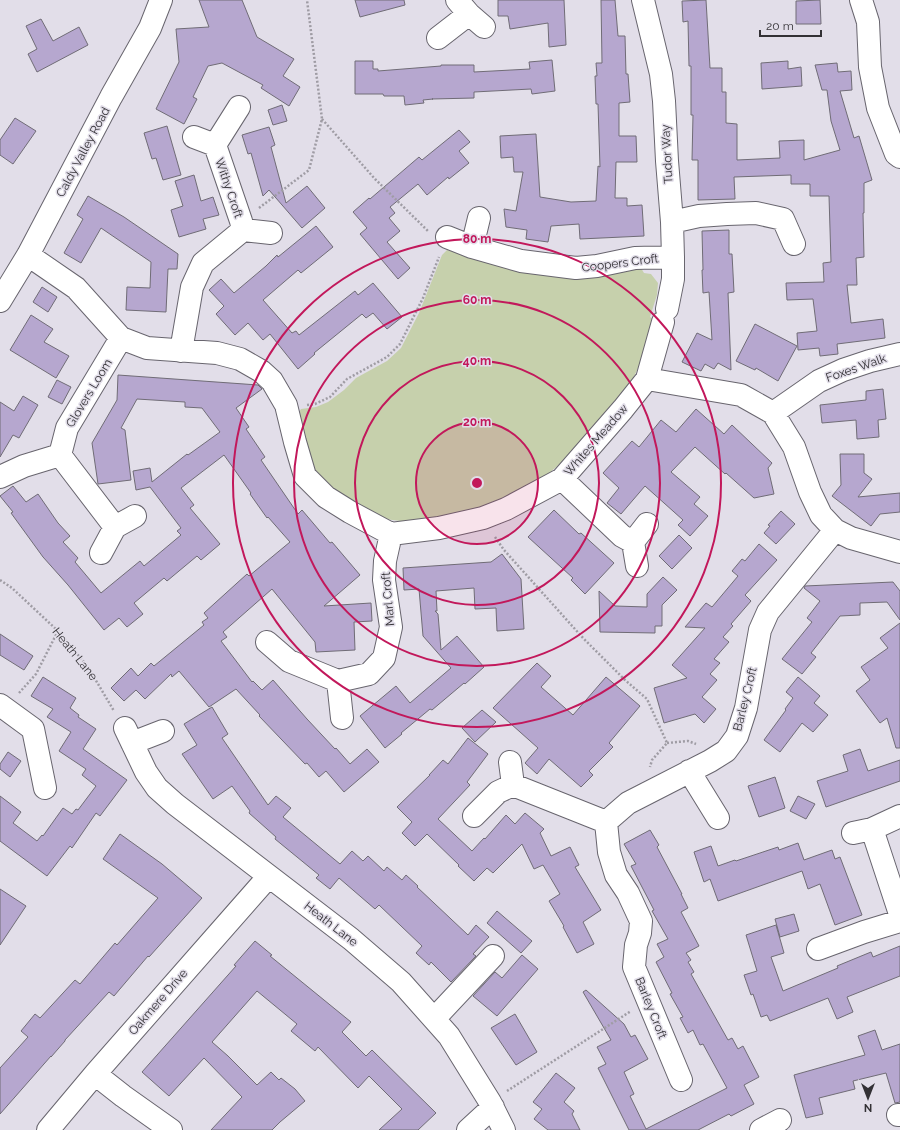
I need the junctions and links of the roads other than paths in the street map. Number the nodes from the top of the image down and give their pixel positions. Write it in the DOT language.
graph roads {
  1 [pos="161,0"];
  2 [pos="643,0"];
  3 [pos="862,0"];
  4 [pos="470,14"];
  5 [pos="438,38"];
  6 [pos="239,107"];
  7 [pos="194,137"];
  8 [pos="215,145"];
  9 [pos="900,157"];
  10 [pos="479,218"];
  11 [pos="672,222"];
  12 [pos="242,226"];
  13 [pos="271,233"];
  14 [pos="447,237"];
  15 [pos="794,244"];
  16 [pos="472,247"];
  17 [pos="28,255"];
  18 [pos="673,257"];
  19 [pos="0,301"];
  20 [pos="121,338"];
  21 [pos="181,351"];
  22 [pos="900,354"];
  23 [pos="647,379"];
  24 [pos="773,412"];
  25 [pos="60,455"];
  26 [pos="0,477"];
  27 [pos="562,479"];
  28 [pos="135,516"];
  29 [pos="646,524"];
  30 [pos="115,527"];
  31 [pos="835,530"];
  32 [pos="391,534"];
  33 [pos="633,542"];
  34 [pos="900,552"];
  35 [pos="101,553"];
  36 [pos="637,566"];
  37 [pos="266,642"];
  38 [pos="338,681"];
  39 [pos="8,702"];
  40 [pos="342,718"];
  41 [pos="163,731"];
  42 [pos="510,762"];
  43 [pos="689,771"];
  44 [pos="513,785"];
  45 [pos="45,788"];
  46 [pos="474,816"];
  47 [pos="900,816"];
  48 [pos="718,818"];
  49 [pos="606,822"];
  50 [pos="269,876"];
  51 [pos="900,914"];
  52 [pos="900,921"];
  53 [pos="818,949"];
  54 [pos="493,956"];
  55 [pos="434,1019"];
  56 [pos="95,1074"];
  57 [pos="681,1080"];
  58 [pos="491,1105"];
  59 [pos="780,1120"];
  60 [pos="48,1130"];
  61 [pos="171,1130"];
  62 [pos="468,1130"];
  63 [pos="504,1130"];
  64 [pos="761,1130"];
  1 -- 17 [label="street, Caldy Valley Road"];
  2 -- 11 [label="street, Tudor Way"];
  3 -- 9 [label="street"];
  4 -- 5 [label="street"];
  6 -- 8 [label="street, Withy Croft"];
  7 -- 8 [label="street, Withy Croft"];
  8 -- 12 [label="street, Withy Croft"];
  10 -- 16 [label="street"];
  11 -- 15 [label="street"];
  11 -- 18 [label="street, Tudor Way"];
  12 -- 13 [label="street, Withy Croft"];
  12 -- 21 [label="street, Withy Croft"];
  14 -- 16 [label="street, Coopers Croft"];
  16 -- 18 [label="street, Coopers Croft"];
  17 -- 19 [label="street, Caldy Valley Road"];
  17 -- 20 [label="street"];
  18 -- 23 [label="street, Tudor Way"];
  20 -- 21 [label="street"];
  20 -- 25 [label="street, Glovers Loom"];
  21 -- 32 [label="street"];
  22 -- 24 [label="street, Foxes Walk"];
  23 -- 24 [label="street"];
  23 -- 27 [label="street, Whites Meadow"];
  24 -- 31 [label="street"];
  25 -- 26 [label="street"];
  25 -- 30 [label="street"];
  27 -- 32 [label="street, Whites Meadow"];
  27 -- 33 [label="street"];
  28 -- 30 [label="street"];
  29 -- 33 [label="street"];
  30 -- 35 [label="street"];
  31 -- 34 [label="street"];
  31 -- 43 [label="street, Barley Croft"];
  32 -- 38 [label="street, Marl Croft"];
  33 -- 36 [label="street"];
  37 -- 38 [label="street"];
  38 -- 40 [label="street"];
  39 -- 45 [label="street"];
  41 -- 50 [label="street, Heath Lane"];
  42 -- 44 [label="street"];
  43 -- 48 [label="street"];
  43 -- 49 [label="street, Barley Croft"];
  44 -- 46 [label="street"];
  44 -- 49 [label="street"];
  47 -- 51 [label="street"];
  49 -- 57 [label="street, Barley Croft"];
  50 -- 55 [label="street, Heath Lane"];
  50 -- 56 [label="street, Oakmere Drive"];
  52 -- 53 [label="street"];
  54 -- 55 [label="street"];
  55 -- 58 [label="street, Heath Lane"];
  56 -- 60 [label="street, Oakmere Drive"];
  56 -- 61 [label="street"];
  58 -- 62 [label="street"];
  58 -- 63 [label="street, Heath Lane"];
  59 -- 64 [label="street"];
}
